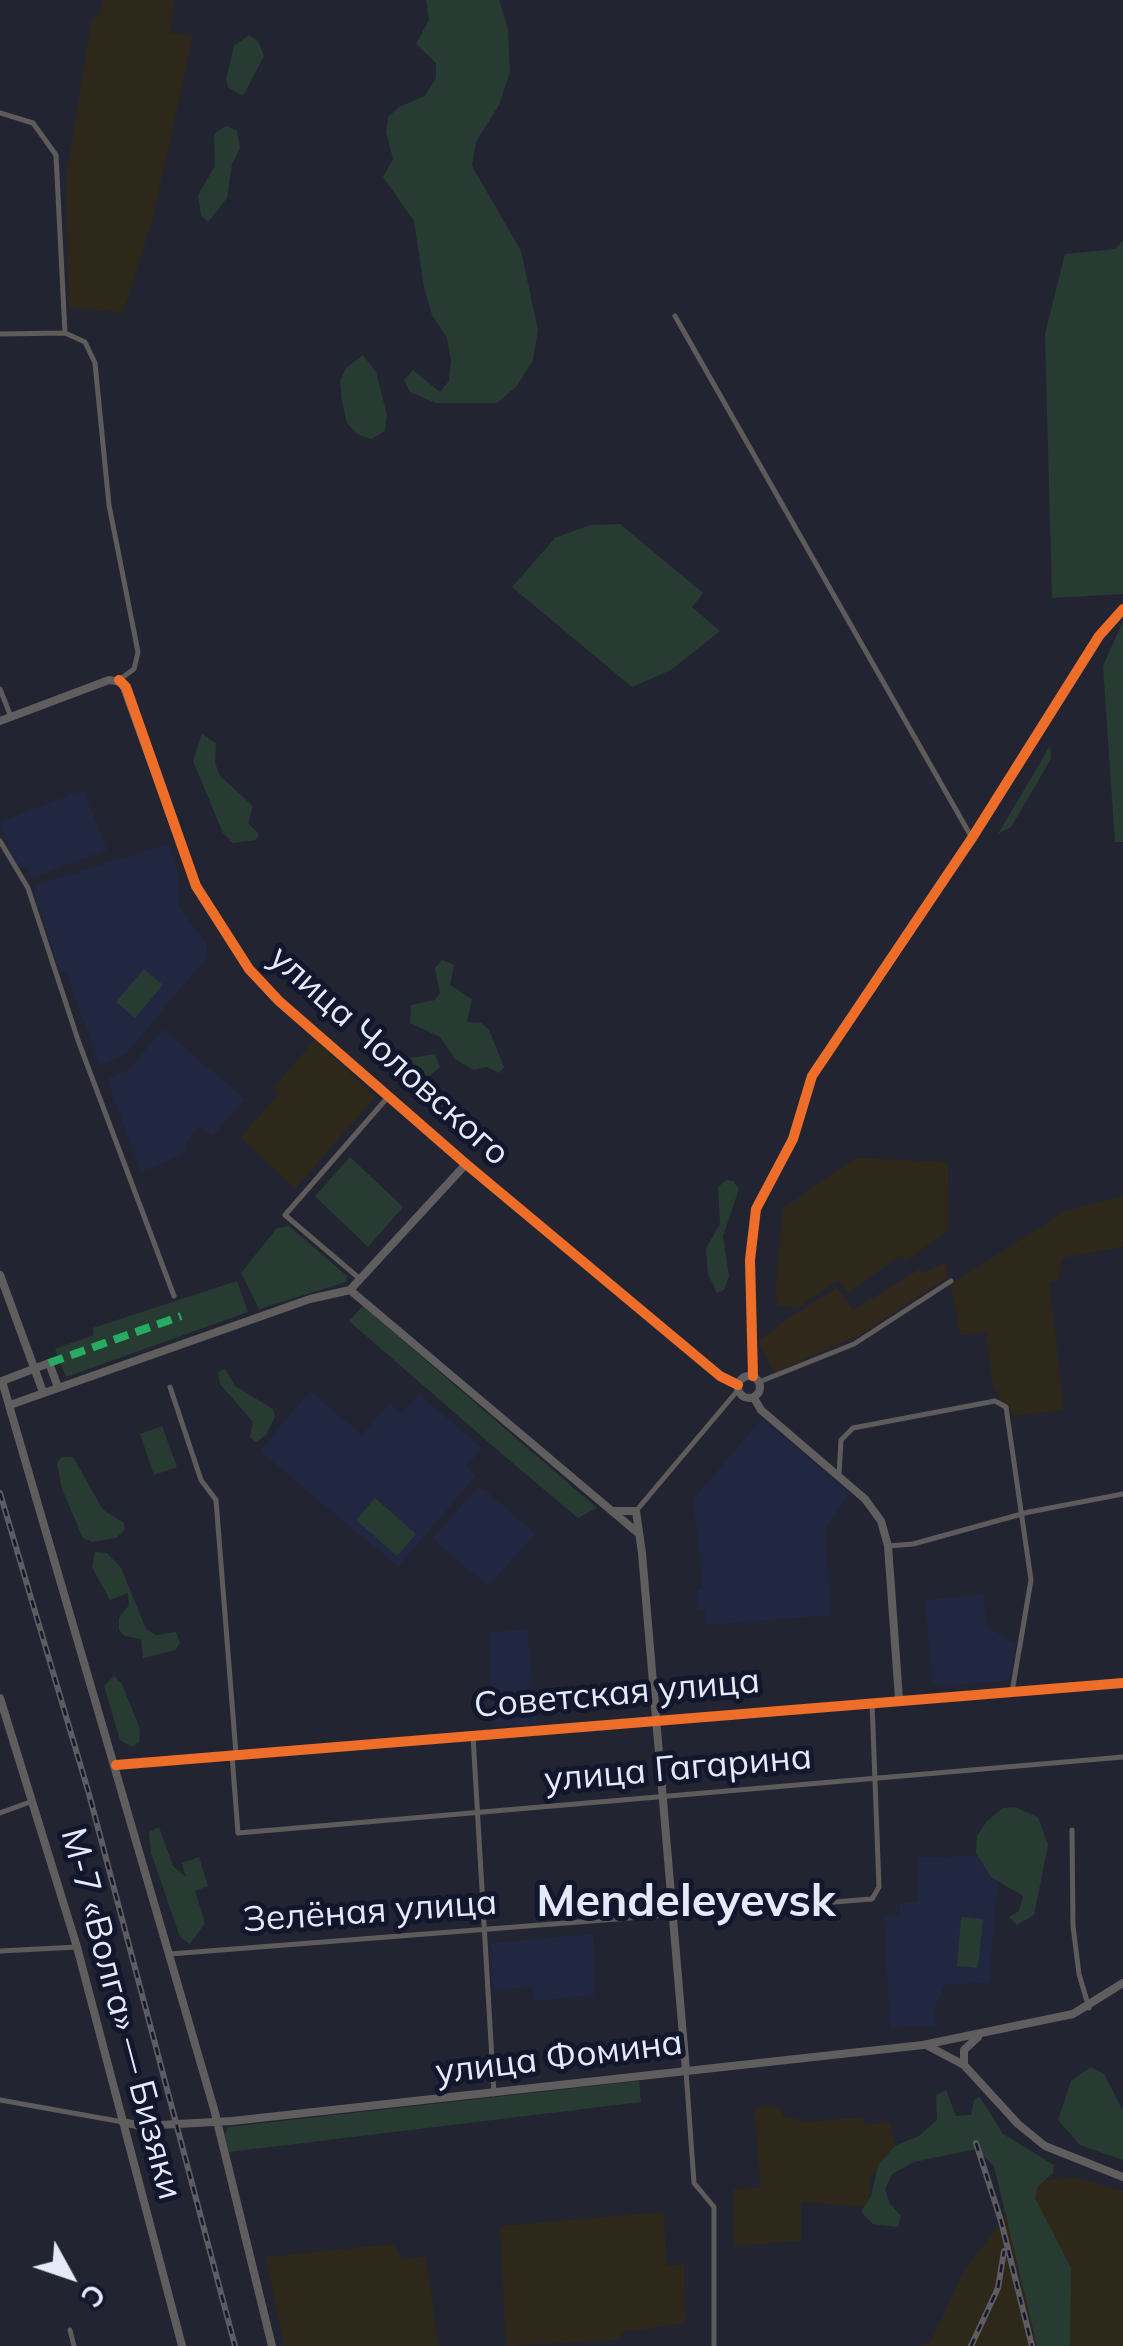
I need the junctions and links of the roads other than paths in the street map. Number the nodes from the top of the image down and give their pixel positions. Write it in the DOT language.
graph roads {
  1 [pos="0,113"];
  2 [pos="675,316"];
  3 [pos="65,333"];
  4 [pos="0,334"];
  5 [pos="1123,609"];
  6 [pos="119,680"];
  7 [pos="0,689"];
  8 [pos="11,716"];
  9 [pos="0,720"];
  10 [pos="972,838"];
  11 [pos="0,841"];
  12 [pos="388,1097"];
  13 [pos="466,1164"];
  14 [pos="0,1274"];
  15 [pos="360,1279"];
  16 [pos="951,1281"];
  17 [pos="350,1290"];
  18 [pos="174,1296"];
  19 [pos="35,1369"];
  20 [pos="756,1379"];
  21 [pos="170,1386"];
  22 [pos="58,1387"];
  23 [pos="738,1388"];
  24 [pos="43,1392"];
  25 [pos="754,1398"];
  26 [pos="10,1405"];
  27 [pos="838,1475"];
  28 [pos="1123,1494"];
  29 [pos="612,1511"];
  30 [pos="636,1511"];
  31 [pos="1022,1514"];
  32 [pos="638,1533"];
  33 [pos="888,1546"];
  34 [pos="1123,1683"];
  35 [pos="1012,1692"];
  36 [pos="0,1698"];
  37 [pos="899,1699"];
  38 [pos="872,1702"];
  39 [pos="2,1709"];
  40 [pos="653,1719"];
  41 [pos="473,1734"];
  42 [pos="234,1754"];
  43 [pos="1123,1758"];
  44 [pos="116,1765"];
  45 [pos="876,1775"];
  46 [pos="660,1797"];
  47 [pos="33,1801"];
  48 [pos="480,1812"];
  49 [pos="0,1813"];
  50 [pos="1072,1830"];
  51 [pos="669,1912"];
  52 [pos="488,1931"];
  53 [pos="77,1947"];
  54 [pos="0,1951"];
  55 [pos="167,1955"];
  56 [pos="1123,1983"];
  57 [pos="1090,2008"];
  58 [pos="983,2034"];
  59 [pos="923,2045"];
  60 [pos="964,2065"];
  61 [pos="686,2071"];
  62 [pos="494,2094"];
  63 [pos="0,2100"];
  64 [pos="123,2122"];
  65 [pos="218,2122"];
  66 [pos="1123,2177"];
  67 [pos="70,2330"];
  68 [pos="74,2346"];
  69 [pos="182,2346"];
  70 [pos="272,2346"];
  71 [pos="714,2346"];
  1 -- 3 [label="street"];
  2 -- 10 [label="street"];
  3 -- 4 [label="street"];
  3 -- 6 [label="street"];
  5 -- 10 [label="street"];
  6 -- 8 [label="street"];
  6 -- 12 [label="street, улица Чоловского"];
  7 -- 8 [label="street"];
  8 -- 9 [label="street"];
  10 -- 20 [label="street"];
  11 -- 18 [label="street"];
  12 -- 13 [label="street, улица Чоловского"];
  12 -- 15 [label="street"];
  13 -- 15 [label="street"];
  13 -- 23 [label="street, улица Чоловского"];
  14 -- 19 [label="street"];
  15 -- 17 [label="street"];
  16 -- 20 [label="street"];
  17 -- 22 [label="street"];
  17 -- 29 [label="street"];
  19 -- 22 [label="street"];
  19 -- 24 [label="street"];
  19 -- 26 [label="street"];
  20 -- 23 [label="street"];
  20 -- 25 [label="street"];
  21 -- 42 [label="street"];
  22 -- 24 [label="street"];
  23 -- 25 [label="street"];
  23 -- 30 [label="street"];
  24 -- 26 [label="street"];
  25 -- 27 [label="street"];
  26 -- 44 [label="street"];
  27 -- 31 [label="street"];
  27 -- 33 [label="street"];
  28 -- 31 [label="street"];
  29 -- 30 [label="street"];
  29 -- 32 [label="street"];
  30 -- 32 [label="street"];
  31 -- 33 [label="street"];
  31 -- 35 [label="street"];
  32 -- 40 [label="street"];
  33 -- 37 [label="street"];
  34 -- 35 [label="street, Советская улица"];
  35 -- 37 [label="street, Советская улица"];
  36 -- 39 [label="street, М-7 «Волга» — Бизяки"];
  37 -- 38 [label="street, Советская улица"];
  38 -- 40 [label="street, Советская улица"];
  38 -- 45 [label="street"];
  39 -- 47 [label="street, М-7 «Волга» — Бизяки"];
  40 -- 41 [label="street, Советская улица"];
  40 -- 46 [label="street"];
  41 -- 42 [label="street, Советская улица"];
  41 -- 48 [label="street"];
  42 -- 44 [label="street, Советская улица"];
  42 -- 48 [label="street, улица Гагарина"];
  43 -- 45 [label="street, улица Гагарина"];
  44 -- 55 [label="street"];
  45 -- 46 [label="street, улица Гагарина"];
  45 -- 51 [label="street, Зелёная улица"];
  46 -- 48 [label="street, улица Гагарина"];
  46 -- 51 [label="street"];
  47 -- 49 [label="street"];
  47 -- 53 [label="street, М-7 «Волга» — Бизяки"];
  48 -- 52 [label="street"];
  50 -- 57 [label="street"];
  51 -- 52 [label="street, Зелёная улица"];
  51 -- 61 [label="street"];
  52 -- 55 [label="street, Зелёная улица"];
  52 -- 62 [label="street"];
  53 -- 54 [label="street"];
  53 -- 64 [label="street, М-7 «Волга» — Бизяки"];
  55 -- 65 [label="street"];
  56 -- 57 [label="street"];
  57 -- 58 [label="street, улица Фомина"];
  58 -- 59 [label="street, улица Фомина"];
  58 -- 60 [label="street"];
  59 -- 60 [label="street"];
  59 -- 61 [label="street, улица Фомина"];
  60 -- 66 [label="street"];
  61 -- 62 [label="street, улица Фомина"];
  61 -- 71 [label="street"];
  62 -- 65 [label="street, улица Фомина"];
  63 -- 64 [label="street"];
  64 -- 65 [label="street, улица Фомина"];
  64 -- 69 [label="street, М-7 «Волга» — Бизяки"];
  65 -- 70 [label="street"];
  67 -- 68 [label="street"];
}
